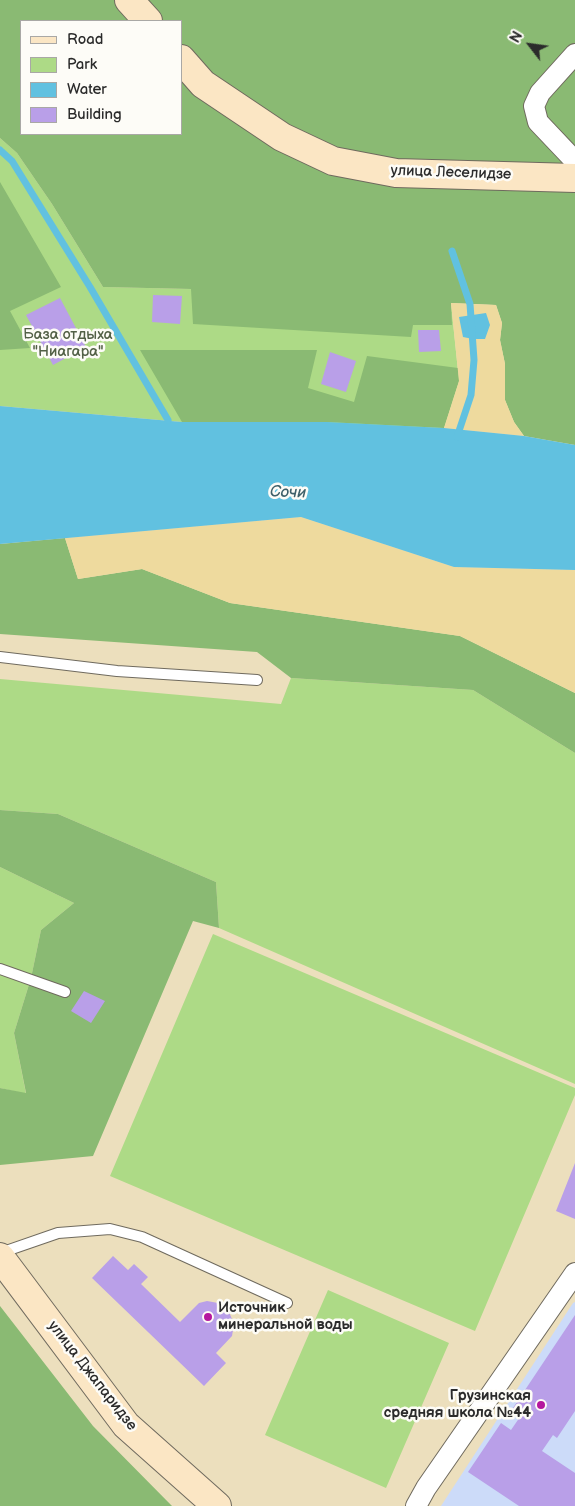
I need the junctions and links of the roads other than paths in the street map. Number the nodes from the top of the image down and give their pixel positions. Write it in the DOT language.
graph roads {
  1 [pos="129,0"];
  2 [pos="147,20"];
  3 [pos="575,54"];
  4 [pos="182,60"];
  5 [pos="575,161"];
  6 [pos="575,178"];
  7 [pos="0,658"];
  8 [pos="257,680"];
  9 [pos="0,969"];
  10 [pos="65,992"];
  11 [pos="0,1255"];
  12 [pos="575,1273"];
  13 [pos="287,1303"];
  14 [pos="217,1506"];
  15 [pos="416,1506"];
  1 -- 2 [label="street"];
  3 -- 5 [label="street"];
  4 -- 6 [label="street, улица Леселидзе"];
  7 -- 8 [label="lane"];
  9 -- 10 [label="lane"];
  11 -- 13 [label="lane"];
  11 -- 14 [label="street, улица Джапаридзе"];
  12 -- 15 [label="street"];
}
